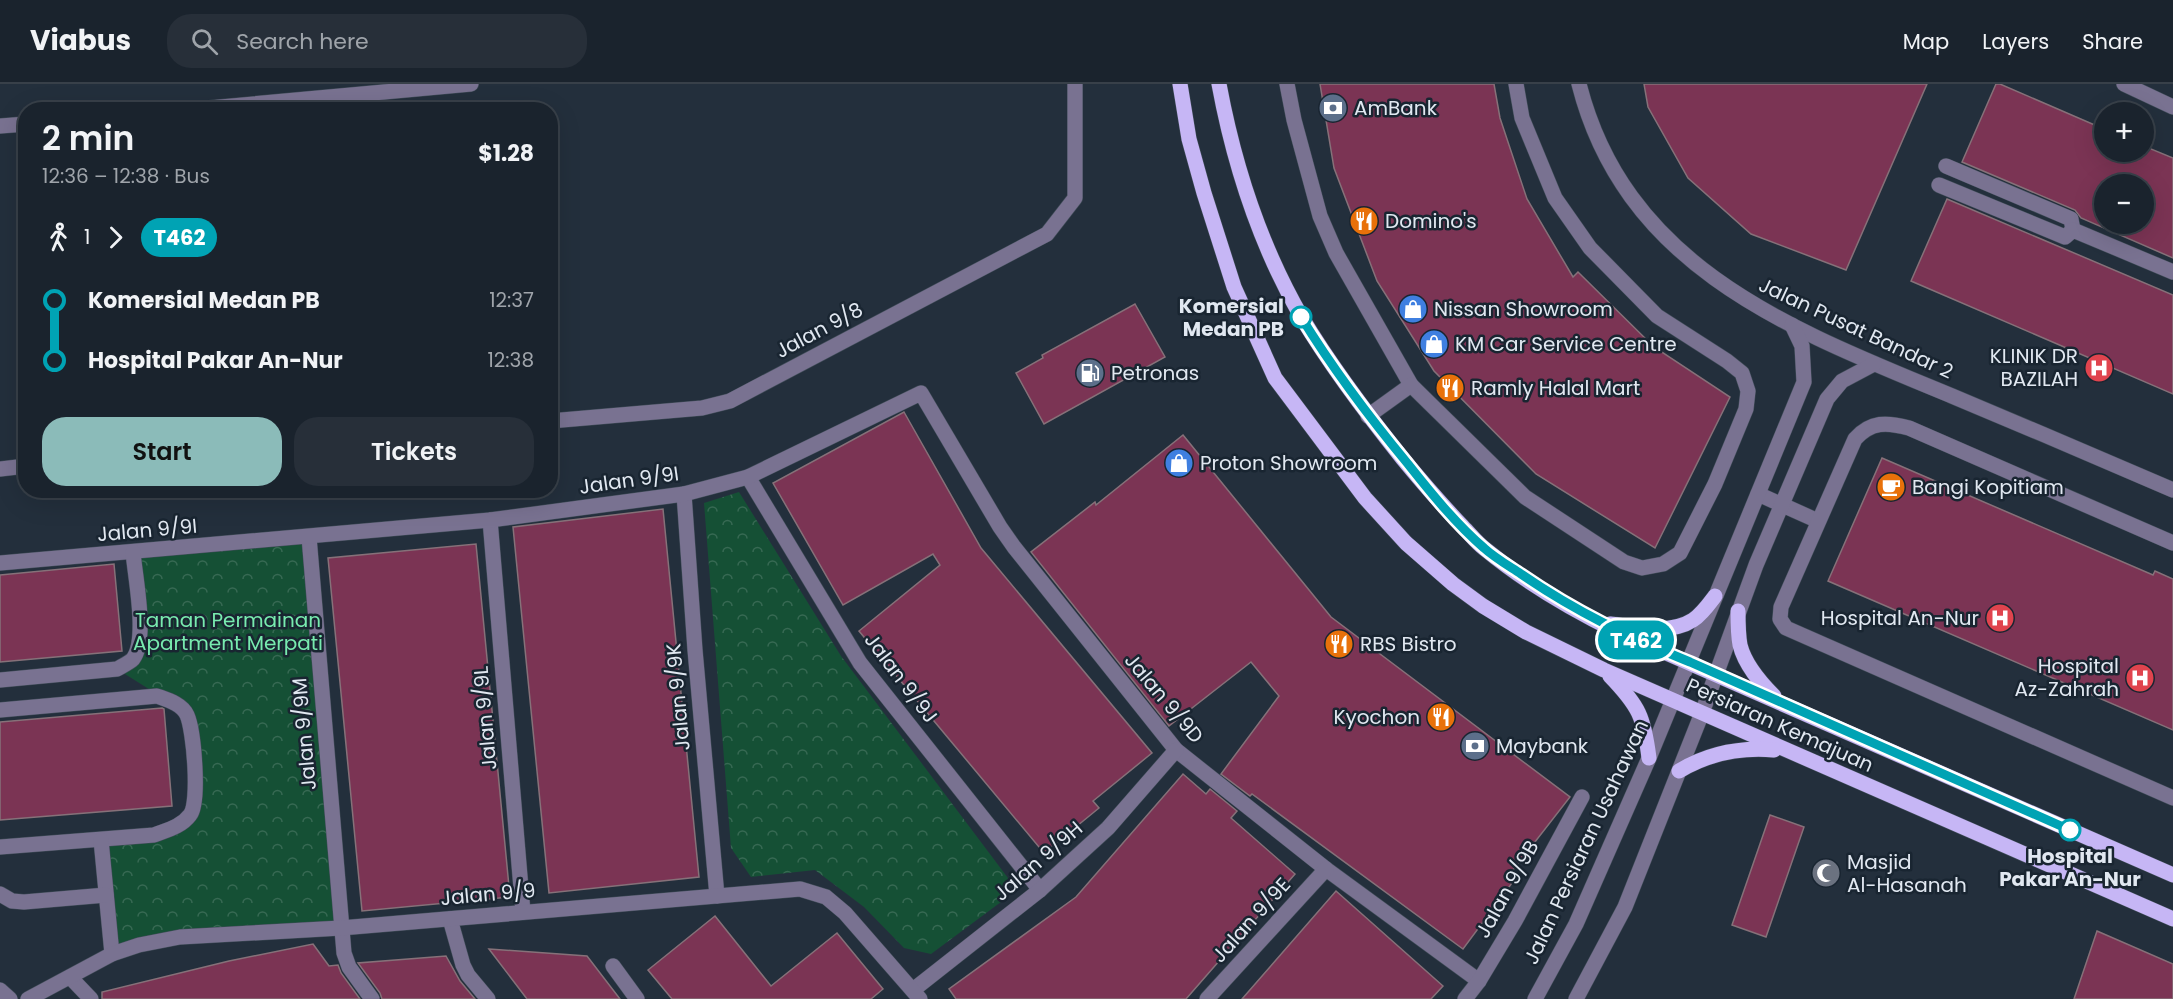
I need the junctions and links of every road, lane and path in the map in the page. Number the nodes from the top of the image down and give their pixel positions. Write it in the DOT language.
graph roads {
  1 [pos="471,84"];
  2 [pos="1075,84"];
  3 [pos="1180,84"];
  4 [pos="1219,84"];
  5 [pos="1287,84"];
  6 [pos="1516,84"];
  7 [pos="1579,84"];
  8 [pos="2124,84"];
  9 [pos="274,102"];
  10 [pos="2173,107"];
  11 [pos="18,125"];
  12 [pos="0,126"];
  13 [pos="1946,166"];
  14 [pos="1939,185"];
  15 [pos="2073,230"];
  16 [pos="2173,272"];
  17 [pos="1792,325"];
  18 [pos="1874,364"];
  19 [pos="1411,384"];
  20 [pos="921,393"];
  21 [pos="1368,416"];
  22 [pos="558,421"];
  23 [pos="18,467"];
  24 [pos="0,469"];
  25 [pos="748,477"];
  26 [pos="2173,490"];
  27 [pos="684,494"];
  28 [pos="1758,494"];
  29 [pos="1782,505"];
  30 [pos="490,520"];
  31 [pos="1818,521"];
  32 [pos="309,537"];
  33 [pos="2173,543"];
  34 [pos="133,552"];
  35 [pos="0,562"];
  36 [pos="1716,596"];
  37 [pos="1738,611"];
  38 [pos="1598,622"];
  39 [pos="1690,662"];
  40 [pos="1604,670"];
  41 [pos="1716,674"];
  42 [pos="0,680"];
  43 [pos="1674,701"];
  44 [pos="1781,702"];
  45 [pos="0,710"];
  46 [pos="1702,713"];
  47 [pos="1176,750"];
  48 [pos="1786,751"];
  49 [pos="1649,758"];
  50 [pos="1679,771"];
  51 [pos="1582,797"];
  52 [pos="2173,798"];
  53 [pos="101,840"];
  54 [pos="0,847"];
  55 [pos="1326,869"];
  56 [pos="2173,875"];
  57 [pos="1040,890"];
  58 [pos="0,894"];
  59 [pos="106,895"];
  60 [pos="717,896"];
  61 [pos="523,912"];
  62 [pos="450,919"];
  63 [pos="2173,919"];
  64 [pos="341,928"];
  65 [pos="112,954"];
  66 [pos="613,966"];
  67 [pos="70,977"];
  68 [pos="1479,981"];
  69 [pos="0,990"];
  70 [pos="917,995"];
  71 [pos="10,999"];
  72 [pos="27,999"];
  73 [pos="91,999"];
  74 [pos="372,999"];
  75 [pos="488,999"];
  76 [pos="637,999"];
  77 [pos="1207,999"];
  78 [pos="1465,999"];
  79 [pos="1535,999"];
  80 [pos="1576,999"];
  1 -- 9 [label="street"];
  2 -- 22 [label="street, Jalan 9/8"];
  3 -- 40 [label="main road, Persiaran Kemajuan"];
  4 -- 21 [label="main road, Persiaran Kemajuan"];
  5 -- 19 [label="street"];
  6 -- 19 [label="street"];
  7 -- 17 [label="street, Jalan Pusat Bandar 2"];
  8 -- 10 [label="street"];
  11 -- 12 [label="street"];
  13 -- 15 [label="street"];
  14 -- 15 [label="street"];
  15 -- 16 [label="street"];
  17 -- 18 [label="street, Jalan Pusat Bandar 2"];
  17 -- 28 [label="street, Jalan Persiaran Usahawan"];
  18 -- 26 [label="street, Jalan Pusat Bandar 2"];
  18 -- 29 [label="street"];
  19 -- 21 [label="street"];
  20 -- 25 [label="street, Jalan 9/9I"];
  20 -- 47 [label="street, Jalan 9/9D"];
  21 -- 38 [label="main road, Persiaran Kemajuan"];
  23 -- 24 [label="street"];
  25 -- 27 [label="street, Jalan 9/9I"];
  25 -- 57 [label="street, Jalan 9/9J"];
  27 -- 30 [label="street, Jalan 9/9I"];
  27 -- 60 [label="street, Jalan 9/9K"];
  28 -- 29 [label="street"];
  28 -- 36 [label="street, Jalan Persiaran Usahawan"];
  29 -- 31 [label="street"];
  29 -- 37 [label="street"];
  30 -- 32 [label="street, Jalan 9/9I"];
  30 -- 61 [label="street, Jalan 9/9L"];
  31 -- 33 [label="street"];
  31 -- 52 [label="street"];
  32 -- 34 [label="street, Jalan 9/9I"];
  32 -- 64 [label="street, Jalan 9/9M"];
  34 -- 35 [label="street, Jalan 9/9I"];
  34 -- 42 [label="street"];
  36 -- 38 [label="main road"];
  36 -- 39 [label="street, Jalan Persiaran Usahawan"];
  37 -- 41 [label="street"];
  37 -- 44 [label="main road"];
  38 -- 39 [label="main road, Persiaran Kemajuan"];
  39 -- 41 [label="main road, Persiaran Kemajuan"];
  39 -- 43 [label="street, Jalan Persiaran Usahawan"];
  40 -- 43 [label="main road, Persiaran Kemajuan"];
  40 -- 49 [label="main road"];
  41 -- 44 [label="main road, Persiaran Kemajuan"];
  41 -- 46 [label="street"];
  43 -- 46 [label="main road, Persiaran Kemajuan"];
  43 -- 49 [label="street, Jalan Persiaran Usahawan"];
  44 -- 56 [label="main road, Persiaran Kemajuan"];
  45 -- 53 [label="street"];
  46 -- 48 [label="main road, Persiaran Kemajuan"];
  46 -- 50 [label="street"];
  47 -- 55 [label="street, Jalan 9/9D"];
  47 -- 57 [label="street, Jalan 9/9H"];
  48 -- 50 [label="main road"];
  48 -- 63 [label="main road, Persiaran Kemajuan"];
  49 -- 79 [label="street, Jalan Persiaran Usahawan"];
  50 -- 80 [label="street"];
  51 -- 68 [label="street, Jalan 9/9B"];
  53 -- 54 [label="street"];
  53 -- 59 [label="street"];
  55 -- 68 [label="street, Jalan 9/9D"];
  55 -- 77 [label="street, Jalan 9/9E"];
  57 -- 70 [label="street, Jalan 9/9H"];
  58 -- 59 [label="street"];
  59 -- 65 [label="street"];
  60 -- 61 [label="street, Jalan 9/9"];
  60 -- 70 [label="street, Jalan 9/9"];
  61 -- 62 [label="street, Jalan 9/9"];
  62 -- 64 [label="street, Jalan 9/9"];
  62 -- 75 [label="street"];
  64 -- 65 [label="street, Jalan 9/9"];
  64 -- 74 [label="street, Jalan 9/9M"];
  65 -- 67 [label="street, Jalan 9/9"];
  66 -- 76 [label="street"];
  67 -- 72 [label="street, Jalan 9/9"];
  67 -- 73 [label="street"];
  68 -- 78 [label="street, Jalan 9/9B"];
  69 -- 71 [label="street"];
}
